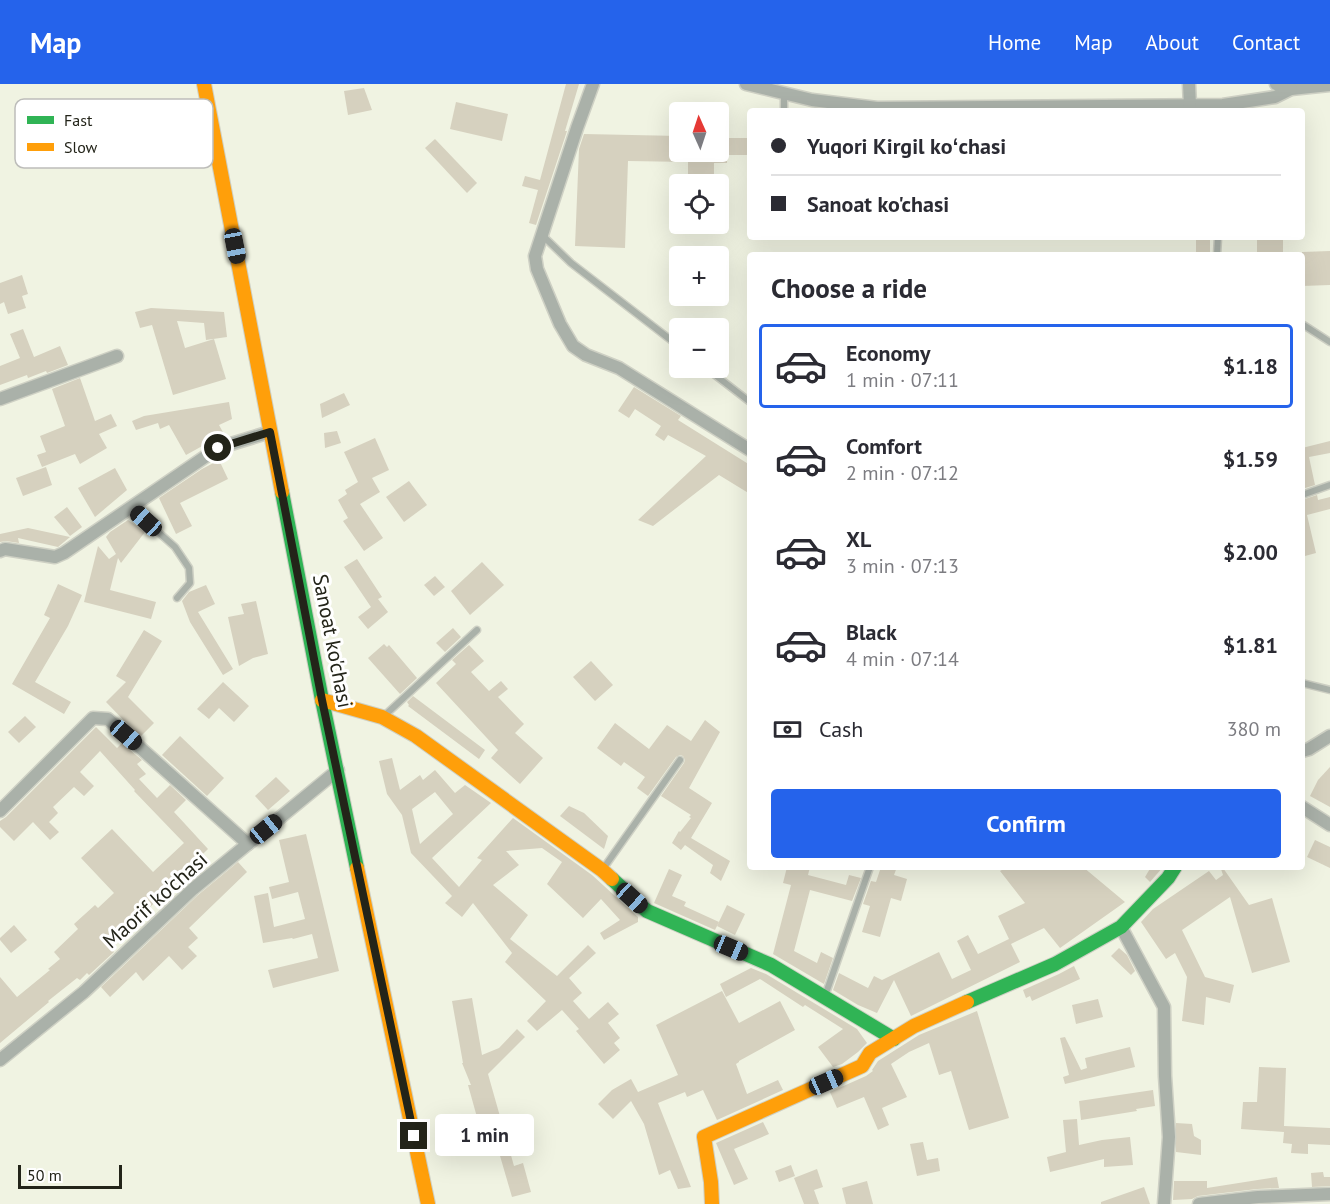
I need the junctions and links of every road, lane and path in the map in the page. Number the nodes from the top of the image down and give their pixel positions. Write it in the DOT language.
graph roads {
  1 [pos="204,84"];
  2 [pos="593,84"];
  3 [pos="746,84"];
  4 [pos="1189,84"];
  5 [pos="1276,84"];
  6 [pos="1330,84"];
  7 [pos="1291,89"];
  8 [pos="784,93"];
  9 [pos="207,99"];
  10 [pos="784,108"];
  11 [pos="1183,108"];
  12 [pos="1223,108"];
  13 [pos="213,131"];
  14 [pos="542,234"];
  15 [pos="1305,326"];
  16 [pos="669,339"];
  17 [pos="1330,342"];
  18 [pos="117,356"];
  19 [pos="719,378"];
  20 [pos="0,399"];
  21 [pos="747,400"];
  22 [pos="270,432"];
  23 [pos="747,448"];
  24 [pos="1330,485"];
  25 [pos="1305,494"];
  26 [pos="131,508"];
  27 [pos="0,551"];
  28 [pos="177,598"];
  29 [pos="477,630"];
  30 [pos="1305,684"];
  31 [pos="1330,690"];
  32 [pos="322,700"];
  33 [pos="382,717"];
  34 [pos="1330,736"];
  35 [pos="1305,750"];
  36 [pos="680,759"];
  37 [pos="338,770"];
  38 [pos="1305,809"];
  39 [pos="0,811"];
  40 [pos="1330,825"];
  41 [pos="248,844"];
  42 [pos="602,870"];
  43 [pos="869,870"];
  44 [pos="1172,870"];
  45 [pos="1121,927"];
  46 [pos="825,996"];
  47 [pos="894,1039"];
  48 [pos="0,1060"];
  49 [pos="1330,1194"];
  50 [pos="428,1204"];
  51 [pos="712,1204"];
  52 [pos="1164,1204"];
  53 [pos="1198,1204"];
  1 -- 9 [label="street, Sanoat ko'chasi"];
  2 -- 14 [label="street"];
  3 -- 8 [label="street"];
  4 -- 11 [label="street"];
  5 -- 7 [label="street"];
  6 -- 7 [label="street"];
  7 -- 12 [label="street"];
  8 -- 10 [label="lane"];
  8 -- 11 [label="street"];
  11 -- 12 [label="street"];
  13 -- 22 [label="street, Sanoat ko'chasi"];
  14 -- 16 [label="lane"];
  14 -- 23 [label="street"];
  15 -- 17 [label="lane"];
  18 -- 20 [label="street"];
  19 -- 21 [label="lane"];
  22 -- 26 [label="street"];
  22 -- 32 [label="street, Sanoat ko'chasi"];
  24 -- 25 [label="lane"];
  26 -- 27 [label="street"];
  26 -- 28 [label="lane"];
  29 -- 33 [label="lane"];
  30 -- 31 [label="lane"];
  32 -- 33 [label="street"];
  32 -- 37 [label="street, Sanoat ko'chasi"];
  33 -- 42 [label="street"];
  34 -- 35 [label="street"];
  36 -- 42 [label="lane"];
  37 -- 41 [label="street, Maorif ko'chasi"];
  37 -- 50 [label="street, Sanoat ko'chasi"];
  38 -- 40 [label="street"];
  39 -- 41 [label="street"];
  41 -- 48 [label="street, Maorif ko'chasi"];
  42 -- 46 [label="street"];
  43 -- 46 [label="lane"];
  44 -- 45 [label="street"];
  45 -- 47 [label="street"];
  45 -- 52 [label="street"];
  46 -- 47 [label="street"];
  47 -- 51 [label="street"];
  49 -- 53 [label="street"];
}
